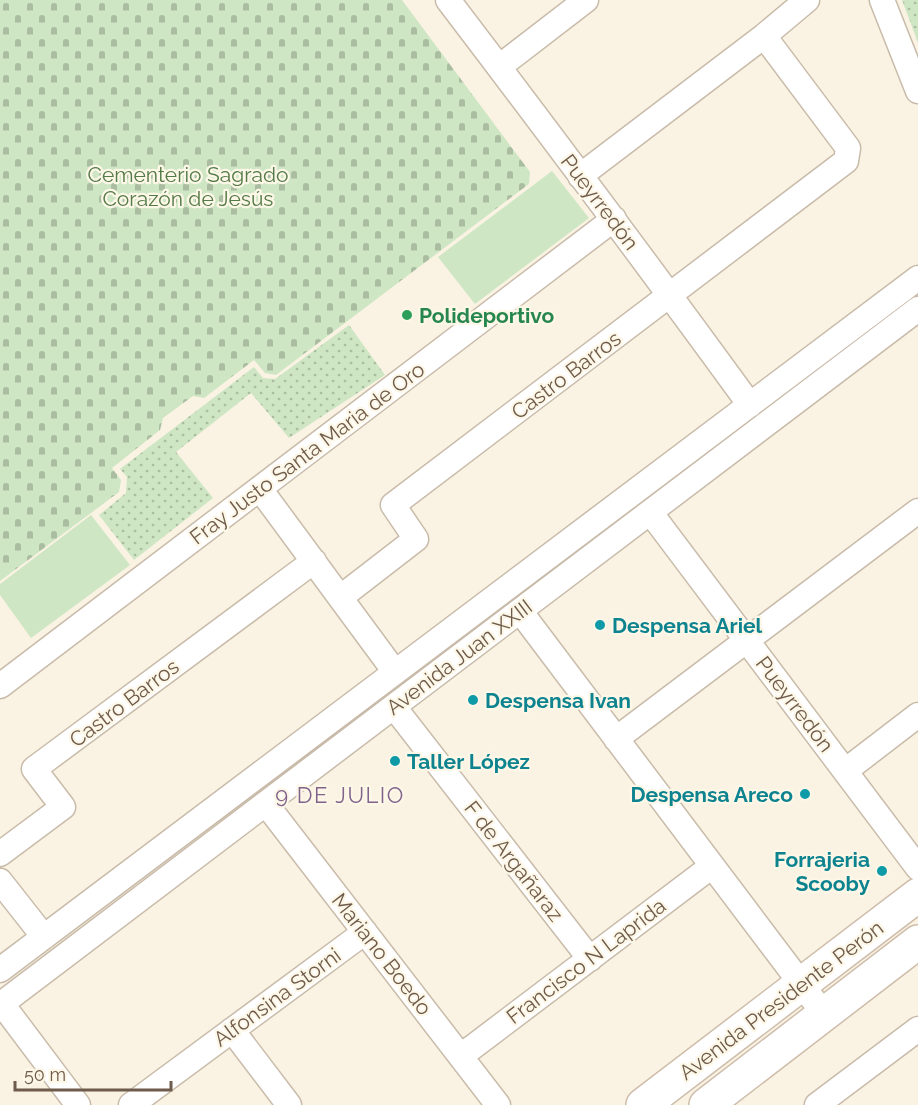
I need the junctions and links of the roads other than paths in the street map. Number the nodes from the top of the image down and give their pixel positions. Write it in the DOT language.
graph roads {
  1 [pos="448,0"];
  2 [pos="586,0"];
  3 [pos="807,0"];
  4 [pos="882,0"];
  5 [pos="764,36"];
  6 [pos="499,67"];
  7 [pos="918,91"];
  8 [pos="580,176"];
  9 [pos="614,219"];
  10 [pos="918,278"];
  11 [pos="671,296"];
  12 [pos="918,309"];
  13 [pos="750,405"];
  14 [pos="260,489"];
  15 [pos="918,511"];
  16 [pos="650,512"];
  17 [pos="314,561"];
  18 [pos="341,597"];
  19 [pos="520,611"];
  20 [pos="747,640"];
  21 [pos="395,672"];
  22 [pos="0,686"];
  23 [pos="393,707"];
  24 [pos="918,716"];
  25 [pos="616,739"];
  26 [pos="845,771"];
  27 [pos="266,804"];
  28 [pos="0,854"];
  29 [pos="712,866"];
  30 [pos="918,868"];
  31 [pos="0,881"];
  32 [pos="918,895"];
  33 [pos="365,932"];
  34 [pos="44,937"];
  35 [pos="918,942"];
  36 [pos="590,959"];
  37 [pos="0,970"];
  38 [pos="801,984"];
  39 [pos="1,1005"];
  40 [pos="824,1014"];
  41 [pos="918,1029"];
  42 [pos="232,1030"];
  43 [pos="460,1056"];
  44 [pos="845,1097"];
  45 [pos="78,1105"];
  46 [pos="131,1105"];
  47 [pos="289,1105"];
  48 [pos="498,1105"];
  49 [pos="644,1105"];
  50 [pos="706,1105"];
  51 [pos="817,1105"];
  1 -- 6 [label="street, Pueyrredón"];
  2 -- 6 [label="street"];
  3 -- 5 [label="street"];
  4 -- 7 [label="street"];
  5 -- 8 [label="street"];
  5 -- 11 [label="street, Castro Barros"];
  6 -- 8 [label="street, Pueyrredón"];
  8 -- 9 [label="street, Pueyrredón"];
  9 -- 11 [label="street, Pueyrredón"];
  9 -- 14 [label="street, Fray Justo Santa Maria de Oro"];
  10 -- 13 [label="street, Avenida Juan XXIII"];
  11 -- 13 [label="street, Pueyrredón"];
  11 -- 18 [label="street, Castro Barros"];
  12 -- 16 [label="street, Avenida Juan XXIII"];
  13 -- 21 [label="street, Avenida Juan XXIII"];
  14 -- 17 [label="street"];
  14 -- 22 [label="street, Fray Justo Santa Maria de Oro"];
  15 -- 20 [label="street"];
  16 -- 19 [label="street, Avenida Juan XXIII"];
  16 -- 20 [label="street, Pueyrredón"];
  17 -- 18 [label="street"];
  17 -- 28 [label="street, Castro Barros"];
  18 -- 21 [label="street"];
  19 -- 23 [label="street, Avenida Juan XXIII"];
  19 -- 25 [label="street"];
  20 -- 25 [label="street"];
  20 -- 26 [label="street, Pueyrredón"];
  21 -- 34 [label="street, Avenida Juan XXIII"];
  23 -- 27 [label="street, Avenida Juan XXIII"];
  23 -- 36 [label="street, F de Argañaraz"];
  24 -- 26 [label="street"];
  25 -- 29 [label="street"];
  26 -- 30 [label="street, Pueyrredón"];
  27 -- 33 [label="street, Mariano Boedo"];
  27 -- 39 [label="street, Avenida Juan XXIII"];
  29 -- 36 [label="street, Francisco N Laprida"];
  29 -- 38 [label="street"];
  31 -- 34 [label="street"];
  32 -- 38 [label="street, Avenida Presidente Perón"];
  33 -- 42 [label="street, Alfonsina Storni"];
  33 -- 43 [label="street, Mariano Boedo"];
  34 -- 37 [label="street, Avenida Juan XXIII"];
  35 -- 40 [label="street, Avenida Presidente Perón"];
  36 -- 43 [label="street, Francisco N Laprida"];
  38 -- 40 [label="street"];
  38 -- 49 [label="street, Avenida Presidente Perón"];
  39 -- 45 [label="street"];
  40 -- 50 [label="street, Avenida Presidente Perón"];
  41 -- 44 [label="street"];
  42 -- 46 [label="street, Alfonsina Storni"];
  42 -- 47 [label="street"];
  43 -- 48 [label="street, Mariano Boedo"];
  44 -- 51 [label="street"];
}
